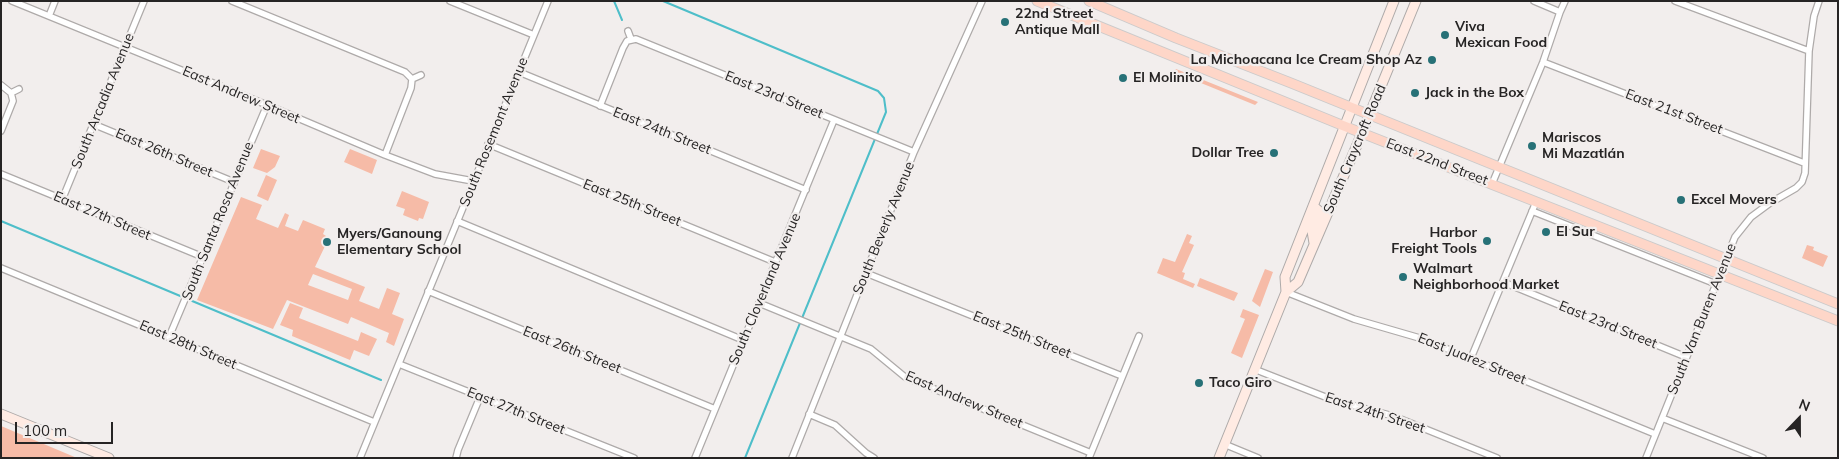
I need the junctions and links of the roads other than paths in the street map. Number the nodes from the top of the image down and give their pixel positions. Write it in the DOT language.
graph roads {
  1 [pos="12,1"];
  2 [pos="55,1"];
  3 [pos="144,1"];
  4 [pos="232,1"];
  5 [pos="450,1"];
  6 [pos="548,1"];
  7 [pos="982,1"];
  8 [pos="1037,1"];
  9 [pos="1089,1"];
  10 [pos="1394,1"];
  11 [pos="1416,1"];
  12 [pos="1534,1"];
  13 [pos="1565,1"];
  14 [pos="1675,1"];
  15 [pos="1819,1"];
  16 [pos="1560,12"];
  17 [pos="49,16"];
  18 [pos="628,31"];
  19 [pos="534,35"];
  20 [pos="632,39"];
  21 [pos="125,46"];
  22 [pos="1808,51"];
  23 [pos="1543,62"];
  24 [pos="519,72"];
  25 [pos="421,74"];
  26 [pos="412,79"];
  27 [pos="1,85"];
  28 [pos="19,89"];
  29 [pos="11,93"];
  30 [pos="267,105"];
  31 [pos="600,106"];
  32 [pos="1352,107"];
  33 [pos="1370,114"];
  34 [pos="834,120"];
  35 [pos="93,124"];
  36 [pos="1344,126"];
  37 [pos="1,131"];
  38 [pos="1362,133"];
  39 [pos="488,144"];
  40 [pos="914,152"];
  41 [pos="384,155"];
  42 [pos="1804,163"];
  43 [pos="1499,167"];
  44 [pos="1,174"];
  45 [pos="473,181"];
  46 [pos="234,182"];
  47 [pos="1492,184"];
  48 [pos="806,190"];
  49 [pos="62,200"];
  50 [pos="1536,202"];
  51 [pos="1313,206"];
  52 [pos="1532,211"];
  53 [pos="457,221"];
  54 [pos="1314,246"];
  55 [pos="203,257"];
  56 [pos="1725,258"];
  57 [pos="775,262"];
  58 [pos="1,268"];
  59 [pos="866,273"];
  60 [pos="1720,274"];
  61 [pos="1502,282"];
  62 [pos="1716,284"];
  63 [pos="428,291"];
  64 [pos="1286,292"];
  65 [pos="759,303"];
  66 [pos="1838,304"];
  67 [pos="1838,321"];
  68 [pos="841,336"];
  69 [pos="1139,336"];
  70 [pos="169,337"];
  71 [pos="743,340"];
  72 [pos="1686,357"];
  73 [pos="1471,358"];
  74 [pos="399,364"];
  75 [pos="1254,369"];
  76 [pos="1122,376"];
  77 [pos="480,397"];
  78 [pos="715,409"];
  79 [pos="1,414"];
  80 [pos="809,414"];
  81 [pos="1662,418"];
  82 [pos="374,422"];
  83 [pos="1655,434"];
  84 [pos="1224,444"];
  85 [pos="1090,455"];
  86 [pos="109,458"];
  87 [pos="360,458"];
  88 [pos="456,458"];
  89 [pos="634,458"];
  90 [pos="695,458"];
  91 [pos="792,458"];
  92 [pos="874,458"];
  93 [pos="1219,458"];
  94 [pos="1258,458"];
  95 [pos="1496,458"];
  96 [pos="1646,458"];
  97 [pos="1763,458"];
  1 -- 17 [label="street, East Andrew Street"];
  2 -- 17 [label="street"];
  3 -- 21 [label="street, South Arcadia Avenue"];
  4 -- 26 [label="street"];
  5 -- 19 [label="street"];
  6 -- 19 [label="street, South Rosemont Avenue"];
  7 -- 40 [label="street, South Beverly Avenue"];
  8 -- 36 [label="main road, East 22nd Street"];
  9 -- 32 [label="main road, East 22nd Street"];
  10 -- 32 [label="main road, South Craycroft Road"];
  11 -- 33 [label="main road, South Craycroft Road"];
  12 -- 16 [label="street"];
  13 -- 16 [label="street"];
  14 -- 22 [label="street"];
  15 -- 22 [label="street, South Van Buren Avenue"];
  16 -- 23 [label="street"];
  17 -- 21 [label="street, East Andrew Street"];
  18 -- 20 [label="street"];
  19 -- 24 [label="street, South Rosemont Avenue"];
  20 -- 31 [label="street"];
  20 -- 34 [label="street, East 23rd Street"];
  21 -- 30 [label="street, East Andrew Street"];
  21 -- 35 [label="street, South Arcadia Avenue"];
  22 -- 42 [label="street, South Van Buren Avenue"];
  23 -- 42 [label="street, East 21st Street"];
  23 -- 43 [label="street"];
  24 -- 31 [label="street, East 24th Street"];
  24 -- 39 [label="street, South Rosemont Avenue"];
  25 -- 26 [label="street"];
  26 -- 41 [label="street"];
  27 -- 29 [label="street"];
  28 -- 29 [label="street"];
  29 -- 37 [label="street"];
  30 -- 41 [label="street, East Andrew Street"];
  30 -- 46 [label="street, South Santa Rosa Avenue"];
  31 -- 48 [label="street, East 24th Street"];
  32 -- 33 [label="main road, East 22nd Street"];
  32 -- 36 [label="main road, South Craycroft Road"];
  33 -- 38 [label="main road, South Craycroft Road"];
  33 -- 43 [label="main road, East 22nd Street"];
  34 -- 40 [label="street, East 23rd Street"];
  34 -- 48 [label="street, South Cloverland Avenue"];
  35 -- 46 [label="street, East 26th Street"];
  35 -- 49 [label="street, South Arcadia Avenue"];
  36 -- 38 [label="main road, East 22nd Street"];
  36 -- 51 [label="main road, South Craycroft Road"];
  38 -- 47 [label="main road, East 22nd Street"];
  38 -- 54 [label="main road, South Craycroft Road"];
  39 -- 45 [label="street, South Rosemont Avenue"];
  39 -- 57 [label="street, East 25th Street"];
  40 -- 59 [label="street, South Beverly Avenue"];
  41 -- 45 [label="street, East Andrew Street"];
  42 -- 56 [label="street, South Van Buren Avenue"];
  43 -- 47 [label="street"];
  43 -- 56 [label="main road, East 22nd Street"];
  44 -- 49 [label="street, East 27th Street"];
  45 -- 53 [label="street, South Rosemont Avenue"];
  46 -- 55 [label="street, South Santa Rosa Avenue"];
  47 -- 50 [label="main road, East 22nd Street"];
  48 -- 57 [label="street, South Cloverland Avenue"];
  49 -- 55 [label="street, East 27th Street"];
  50 -- 52 [label="street"];
  50 -- 60 [label="main road, East 22nd Street"];
  51 -- 54 [label="main road"];
  51 -- 64 [label="main road, South Craycroft Road"];
  52 -- 61 [label="street"];
  52 -- 62 [label="street"];
  53 -- 63 [label="street, South Rosemont Avenue"];
  53 -- 71 [label="street"];
  54 -- 64 [label="main road, South Craycroft Road"];
  55 -- 70 [label="street, South Santa Rosa Avenue"];
  56 -- 60 [label="street, South Van Buren Avenue"];
  56 -- 66 [label="main road, East 22nd Street"];
  57 -- 65 [label="street, South Cloverland Avenue"];
  58 -- 70 [label="street, East 28th Street"];
  59 -- 68 [label="street, South Beverly Avenue"];
  59 -- 76 [label="street, East 25th Street"];
  60 -- 62 [label="street, South Van Buren Avenue"];
  60 -- 67 [label="main road, East 22nd Street"];
  61 -- 72 [label="street, East 23rd Street"];
  61 -- 73 [label="street"];
  62 -- 72 [label="street, South Van Buren Avenue"];
  63 -- 74 [label="street, South Rosemont Avenue"];
  63 -- 78 [label="street, East 26th Street"];
  64 -- 73 [label="street, East Juarez Street"];
  64 -- 75 [label="main road, South Craycroft Road"];
  65 -- 68 [label="street, East Andrew Street"];
  65 -- 71 [label="street, South Cloverland Avenue"];
  68 -- 80 [label="street, South Beverly Avenue"];
  68 -- 85 [label="street, East Andrew Street"];
  69 -- 76 [label="street"];
  70 -- 82 [label="street, East 28th Street"];
  71 -- 78 [label="street, South Cloverland Avenue"];
  72 -- 81 [label="street, South Van Buren Avenue"];
  73 -- 83 [label="street, East Juarez Street"];
  74 -- 77 [label="street, East 27th Street"];
  74 -- 82 [label="street, South Rosemont Avenue"];
  75 -- 84 [label="main road, South Craycroft Road"];
  75 -- 95 [label="street, East 24th Street"];
  76 -- 85 [label="street"];
  77 -- 88 [label="street"];
  77 -- 89 [label="street, East 27th Street"];
  78 -- 90 [label="street, South Cloverland Avenue"];
  79 -- 86 [label="main road"];
  80 -- 91 [label="street, South Beverly Avenue"];
  80 -- 92 [label="street"];
  81 -- 83 [label="street, South Van Buren Avenue"];
  81 -- 97 [label="street"];
  82 -- 87 [label="street, South Rosemont Avenue"];
  83 -- 96 [label="street, South Van Buren Avenue"];
  84 -- 93 [label="main road, South Craycroft Road"];
  84 -- 94 [label="street"];
}
